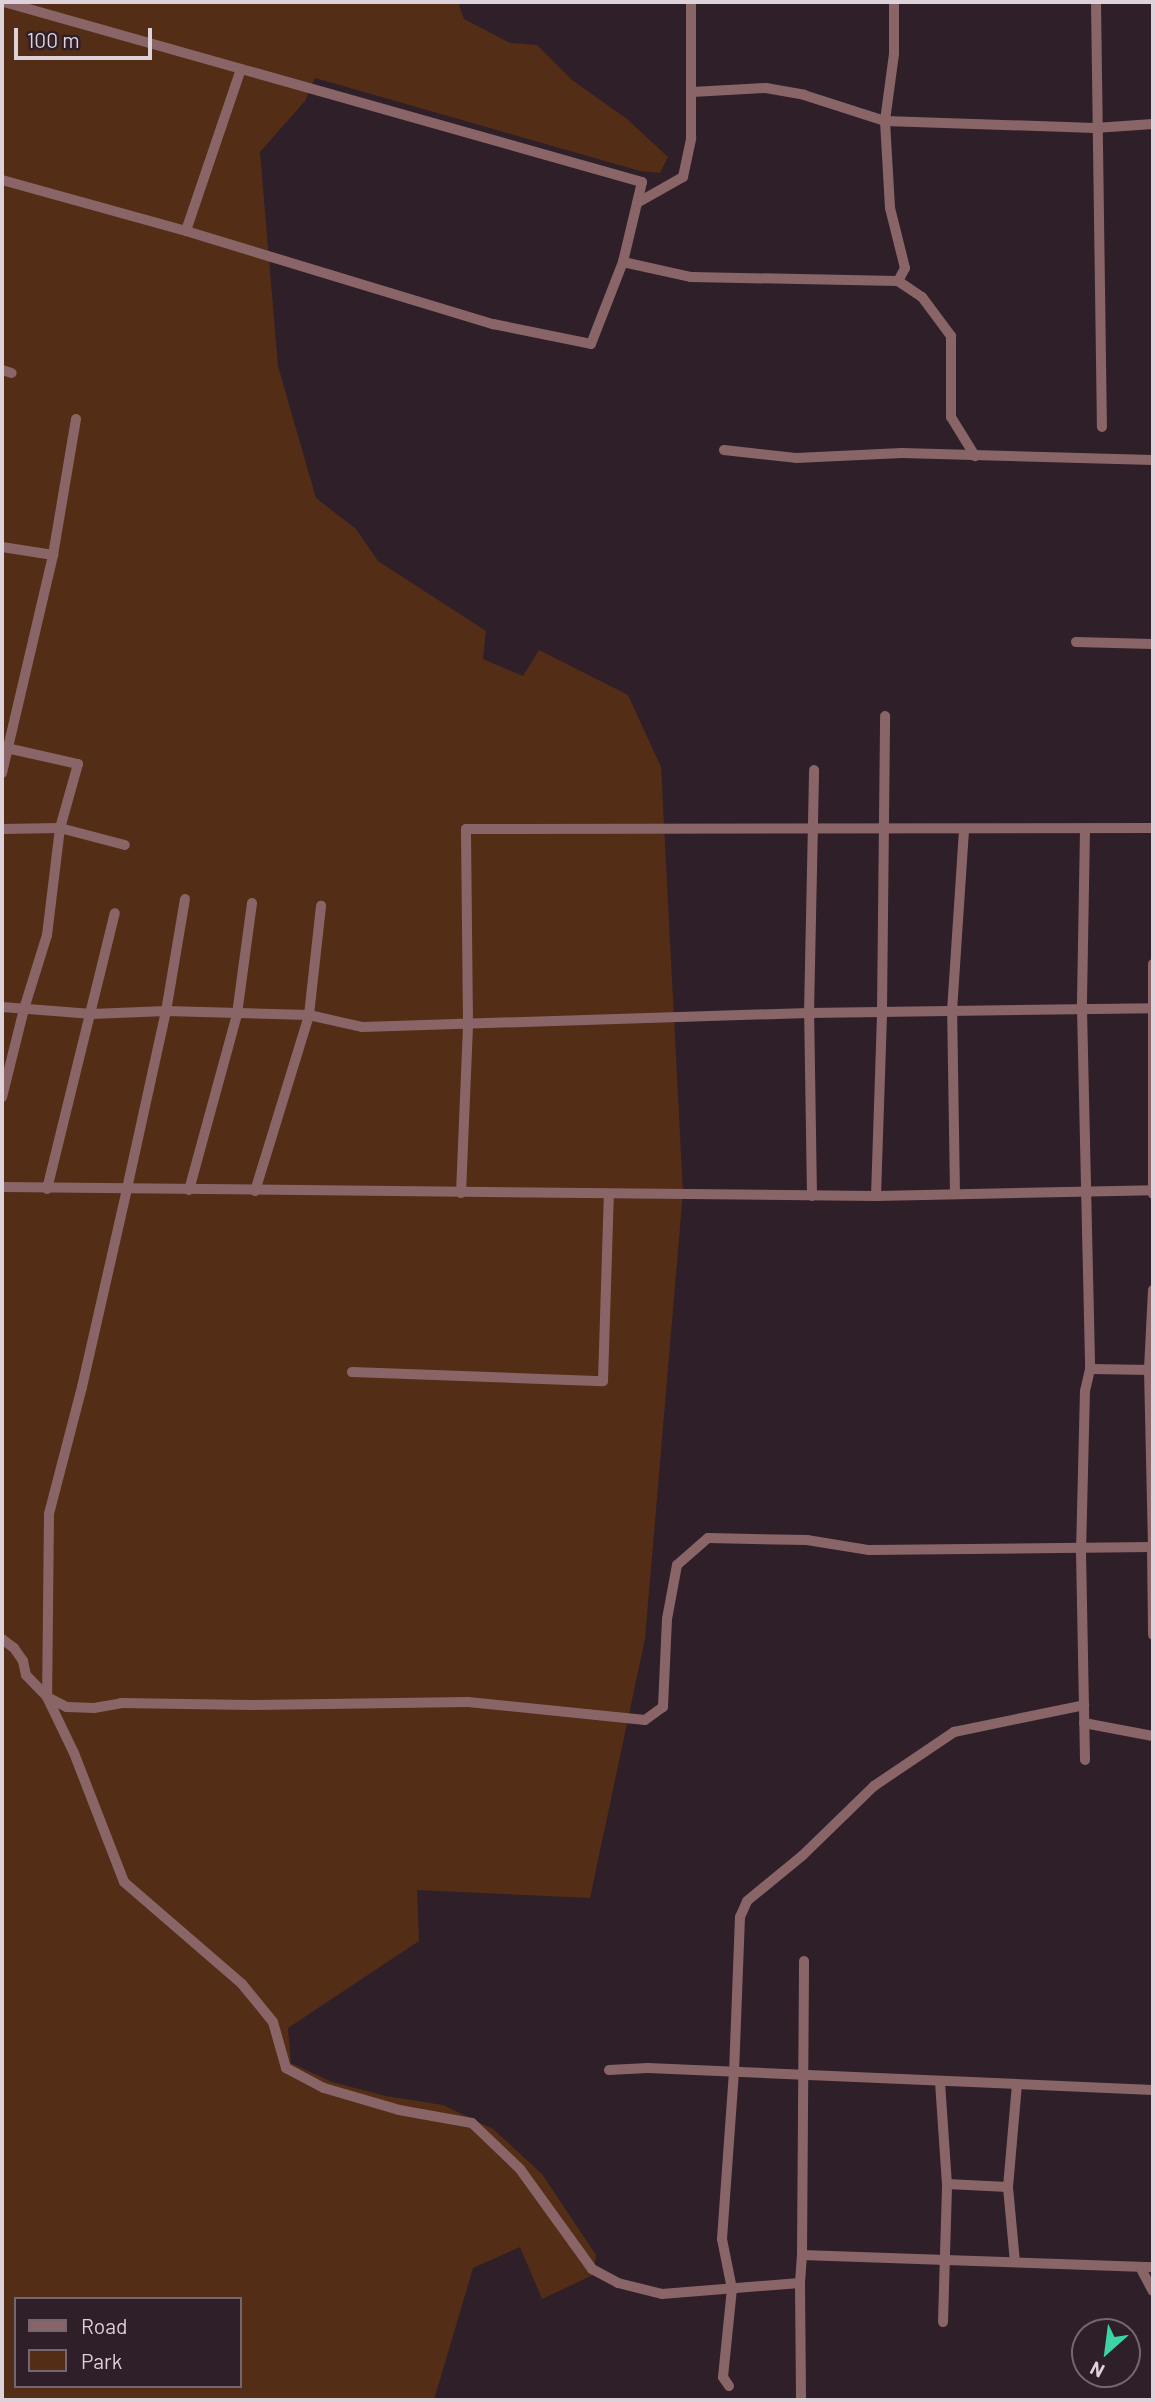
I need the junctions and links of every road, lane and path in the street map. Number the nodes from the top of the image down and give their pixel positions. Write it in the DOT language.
graph roads {
  1 [pos="4,2"];
  2 [pos="691,2"];
  3 [pos="894,2"];
  4 [pos="1096,2"];
  5 [pos="241,69"];
  6 [pos="692,92"];
  7 [pos="886,121"];
  8 [pos="1153,124"];
  9 [pos="1095,128"];
  10 [pos="2,180"];
  11 [pos="637,203"];
  12 [pos="186,231"];
  13 [pos="623,262"];
  14 [pos="898,281"];
  15 [pos="76,419"];
  16 [pos="1102,426"];
  17 [pos="724,450"];
  18 [pos="975,456"];
  19 [pos="1153,460"];
  20 [pos="2,547"];
  21 [pos="53,555"];
  22 [pos="1076,642"];
  23 [pos="1153,644"];
  24 [pos="885,716"];
  25 [pos="5,748"];
  26 [pos="814,770"];
  27 [pos="2,773"];
  28 [pos="60,828"];
  29 [pos="1153,828"];
  30 [pos="2,829"];
  31 [pos="813,829"];
  32 [pos="1085,829"];
  33 [pos="883,830"];
  34 [pos="964,830"];
  35 [pos="125,845"];
  36 [pos="185,899"];
  37 [pos="252,903"];
  38 [pos="321,906"];
  39 [pos="115,913"];
  40 [pos="1153,964"];
  41 [pos="2,1007"];
  42 [pos="1152,1008"];
  43 [pos="23,1009"];
  44 [pos="1082,1009"];
  45 [pos="166,1011"];
  46 [pos="952,1011"];
  47 [pos="882,1012"];
  48 [pos="809,1013"];
  49 [pos="92,1014"];
  50 [pos="237,1014"];
  51 [pos="309,1015"];
  52 [pos="468,1023"];
  53 [pos="2,1097"];
  54 [pos="2,1187"];
  55 [pos="47,1189"];
  56 [pos="127,1189"];
  57 [pos="189,1191"];
  58 [pos="255,1191"];
  59 [pos="1085,1191"];
  60 [pos="1153,1191"];
  61 [pos="461,1193"];
  62 [pos="955,1194"];
  63 [pos="609,1195"];
  64 [pos="812,1196"];
  65 [pos="876,1196"];
  66 [pos="1153,1290"];
  67 [pos="1090,1369"];
  68 [pos="1151,1370"];
  69 [pos="352,1372"];
  70 [pos="1081,1546"];
  71 [pos="1152,1547"];
  72 [pos="1153,1636"];
  73 [pos="2,1639"];
  74 [pos="47,1697"];
  75 [pos="1084,1705"];
  76 [pos="1084,1723"];
  77 [pos="1153,1736"];
  78 [pos="1085,1760"];
  79 [pos="804,1961"];
  80 [pos="609,2070"];
  81 [pos="733,2073"];
  82 [pos="803,2076"];
  83 [pos="940,2081"];
  84 [pos="1017,2085"];
  85 [pos="1153,2090"];
  86 [pos="947,2184"];
  87 [pos="1007,2187"];
  88 [pos="802,2255"];
  89 [pos="945,2260"];
  90 [pos="1015,2262"];
  91 [pos="1140,2267"];
  92 [pos="1153,2267"];
  93 [pos="800,2283"];
  94 [pos="732,2289"];
  95 [pos="1153,2291"];
  96 [pos="943,2322"];
  97 [pos="729,2386"];
  98 [pos="800,2400"];
  1 -- 5 [label="street"];
  2 -- 6 [label="street"];
  3 -- 7 [label="street"];
  4 -- 9 [label="street"];
  5 -- 11 [label="street"];
  5 -- 12 [label="street"];
  6 -- 7 [label="street"];
  6 -- 11 [label="street"];
  7 -- 9 [label="street"];
  7 -- 14 [label="street"];
  8 -- 9 [label="street"];
  9 -- 16 [label="street"];
  10 -- 12 [label="street"];
  11 -- 13 [label="street"];
  12 -- 13 [label="street"];
  13 -- 14 [label="street"];
  14 -- 18 [label="street"];
  15 -- 21 [label="street"];
  17 -- 18 [label="street"];
  18 -- 19 [label="street"];
  20 -- 21 [label="street"];
  21 -- 25 [label="street"];
  22 -- 23 [label="street"];
  24 -- 33 [label="street"];
  25 -- 27 [label="street"];
  25 -- 28 [label="street"];
  26 -- 31 [label="street"];
  28 -- 30 [label="street"];
  28 -- 35 [label="street"];
  28 -- 43 [label="street"];
  29 -- 32 [label="street"];
  31 -- 33 [label="street"];
  31 -- 48 [label="street"];
  31 -- 52 [label="street"];
  32 -- 34 [label="street"];
  32 -- 44 [label="street"];
  33 -- 34 [label="street"];
  33 -- 47 [label="street"];
  34 -- 46 [label="street"];
  36 -- 45 [label="street"];
  37 -- 50 [label="street"];
  38 -- 51 [label="street"];
  39 -- 49 [label="street"];
  40 -- 42 [label="street"];
  41 -- 43 [label="street"];
  42 -- 44 [label="street"];
  42 -- 60 [label="street"];
  43 -- 49 [label="street"];
  43 -- 53 [label="street"];
  44 -- 46 [label="street"];
  44 -- 59 [label="street"];
  45 -- 49 [label="street"];
  45 -- 50 [label="street"];
  45 -- 56 [label="street"];
  46 -- 47 [label="street"];
  46 -- 62 [label="street"];
  47 -- 48 [label="street"];
  47 -- 65 [label="street"];
  48 -- 52 [label="street"];
  48 -- 64 [label="street"];
  49 -- 55 [label="street"];
  50 -- 51 [label="street"];
  50 -- 57 [label="street"];
  51 -- 52 [label="street"];
  51 -- 58 [label="street"];
  52 -- 61 [label="street"];
  54 -- 55 [label="street"];
  55 -- 56 [label="street"];
  56 -- 57 [label="street"];
  56 -- 74 [label="street"];
  57 -- 58 [label="street"];
  58 -- 61 [label="street"];
  59 -- 60 [label="street"];
  59 -- 62 [label="street"];
  59 -- 67 [label="street"];
  61 -- 63 [label="street"];
  62 -- 65 [label="street"];
  63 -- 64 [label="street"];
  63 -- 69 [label="street"];
  64 -- 65 [label="street"];
  66 -- 68 [label="street"];
  67 -- 68 [label="street"];
  67 -- 70 [label="street"];
  68 -- 71 [label="street"];
  70 -- 71 [label="street"];
  70 -- 74 [label="street"];
  70 -- 75 [label="street"];
  71 -- 72 [label="street"];
  73 -- 74 [label="street"];
  74 -- 94 [label="street"];
  75 -- 76 [label="street"];
  75 -- 81 [label="street"];
  76 -- 77 [label="street"];
  76 -- 78 [label="street"];
  79 -- 82 [label="street"];
  80 -- 81 [label="street"];
  81 -- 82 [label="street"];
  81 -- 94 [label="street"];
  82 -- 83 [label="street"];
  82 -- 88 [label="street"];
  83 -- 84 [label="street"];
  83 -- 86 [label="street"];
  84 -- 85 [label="street"];
  84 -- 87 [label="street"];
  86 -- 87 [label="street"];
  86 -- 89 [label="street"];
  87 -- 90 [label="street"];
  88 -- 89 [label="street"];
  88 -- 93 [label="street"];
  89 -- 90 [label="street"];
  89 -- 96 [label="street"];
  90 -- 91 [label="street"];
  91 -- 92 [label="street"];
  91 -- 95 [label="street"];
  93 -- 94 [label="street"];
  93 -- 98 [label="street"];
  94 -- 97 [label="street"];
}
